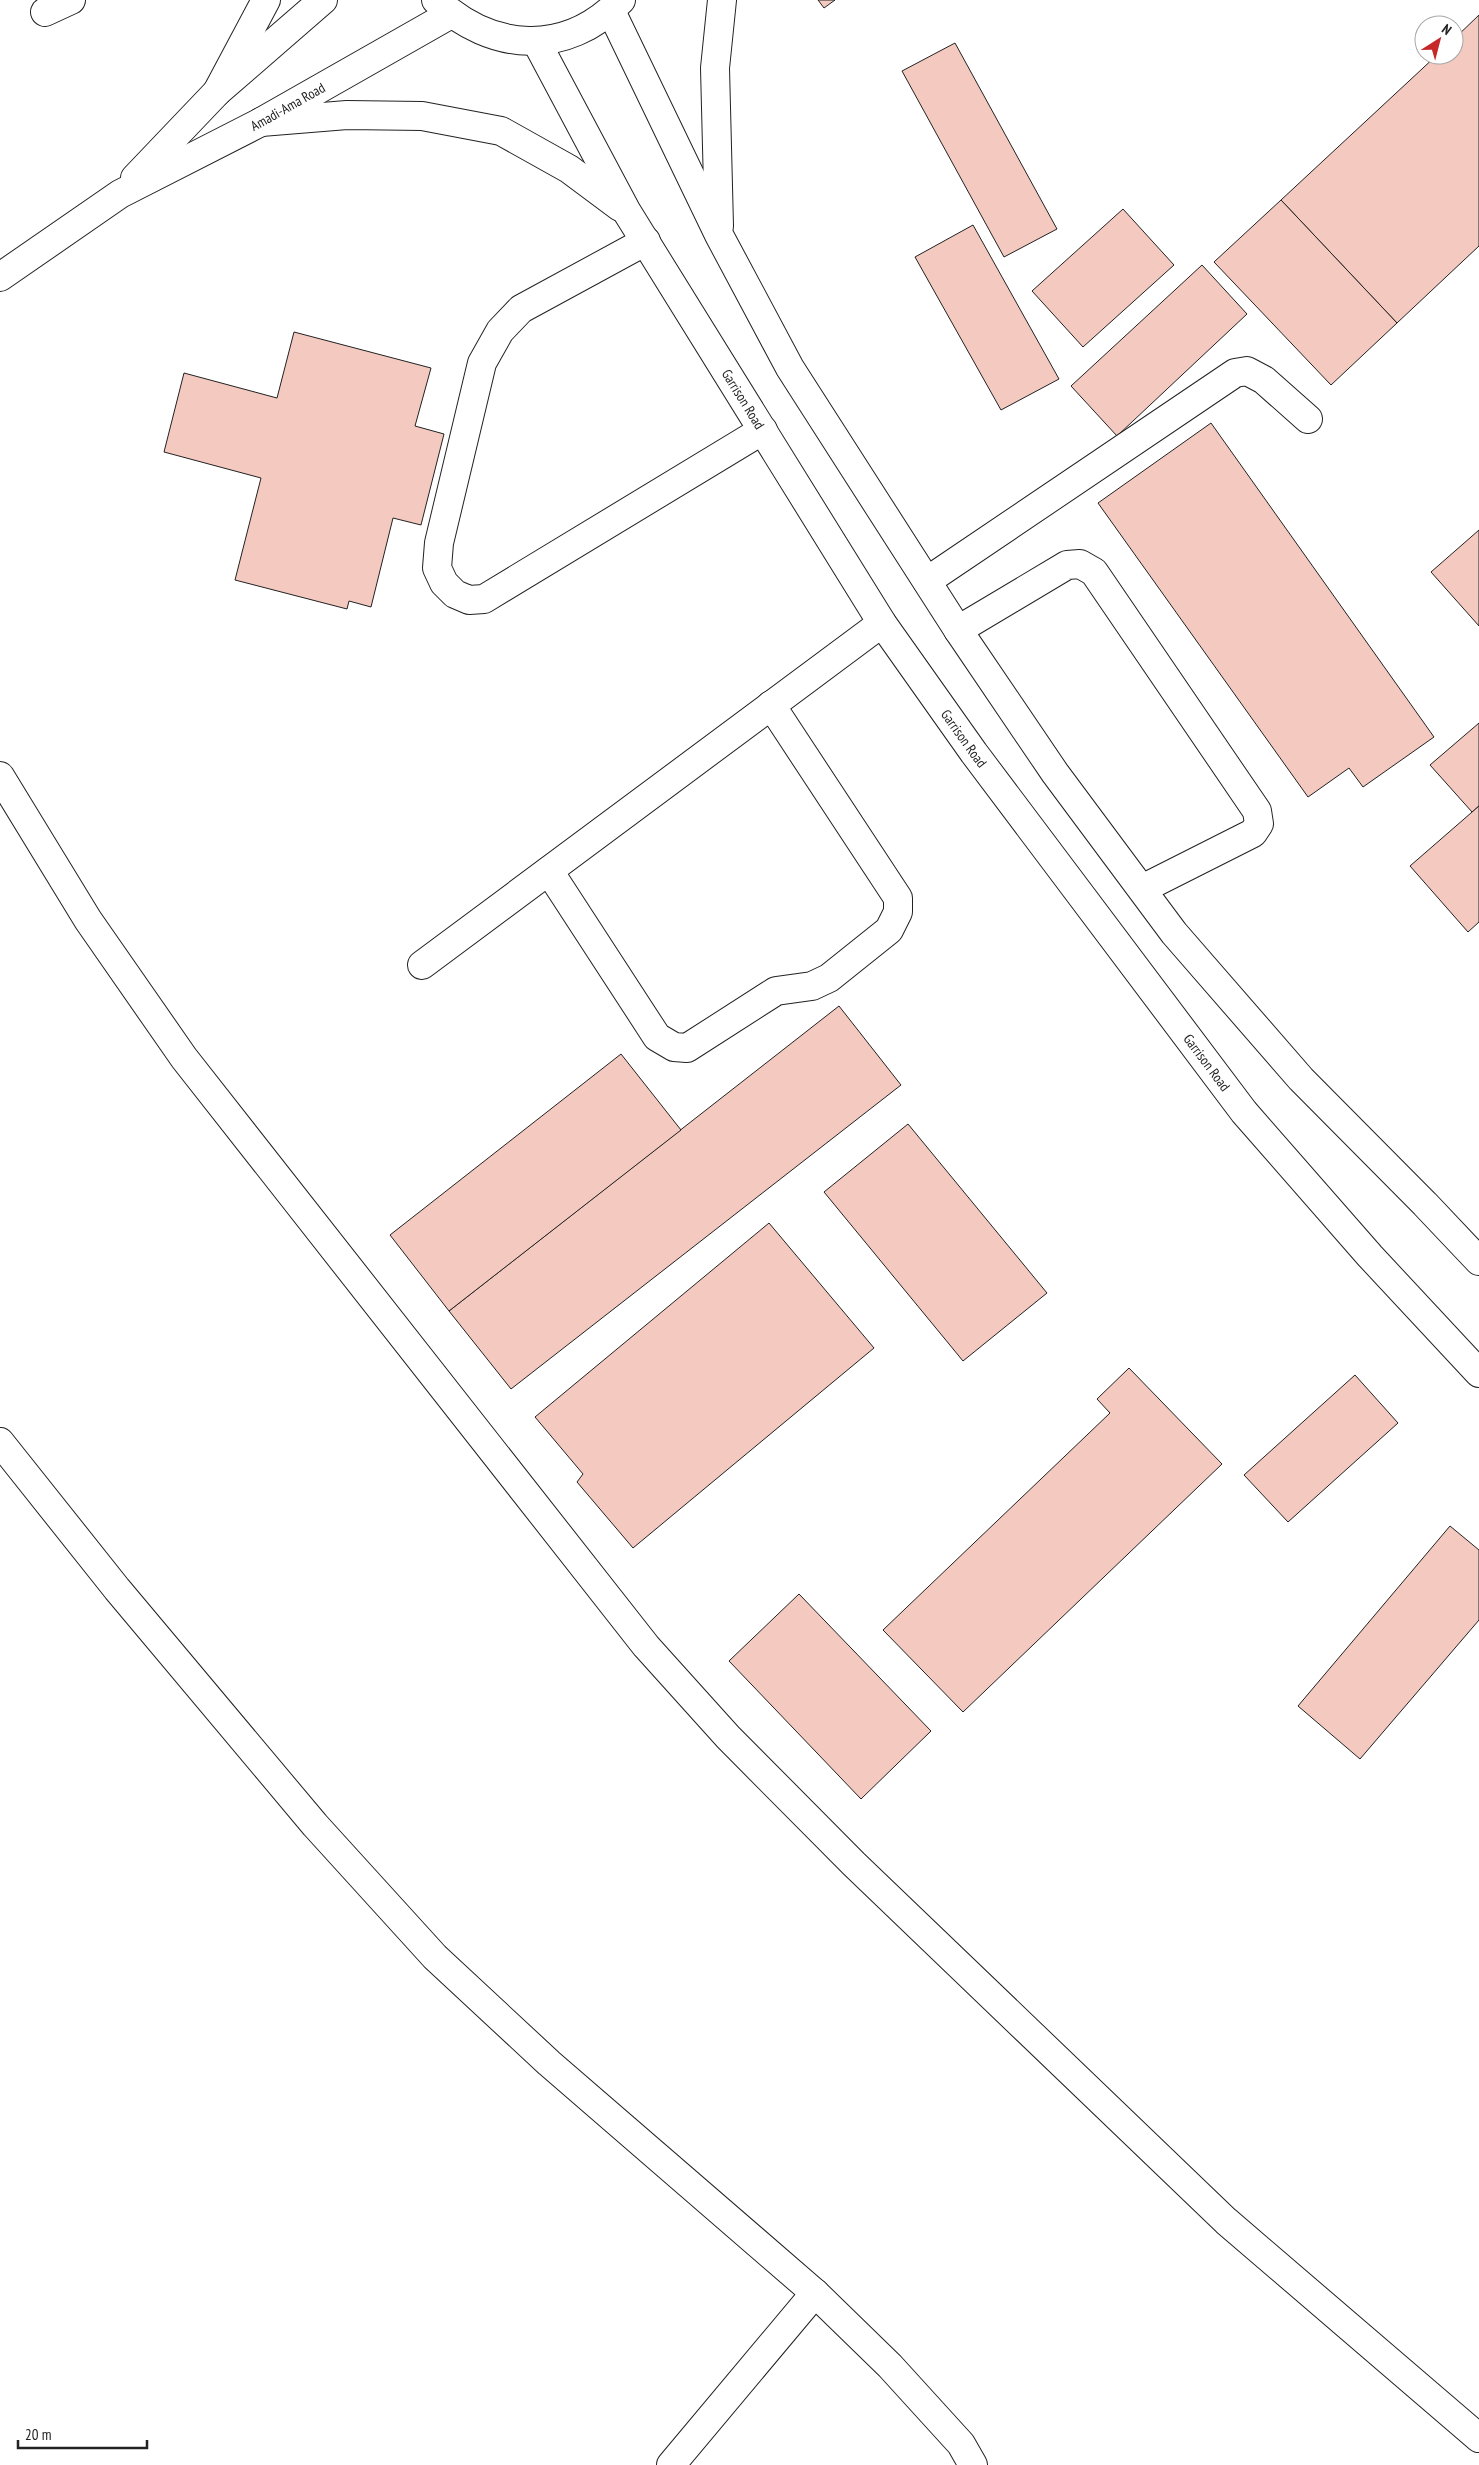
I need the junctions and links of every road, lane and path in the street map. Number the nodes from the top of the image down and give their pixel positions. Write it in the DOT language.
graph roads {
  1 [pos="71,0"];
  2 [pos="266,0"];
  3 [pos="323,0"];
  4 [pos="722,0"];
  5 [pos="616,6"];
  6 [pos="443,7"];
  7 [pos="45,12"];
  8 [pos="536,41"];
  9 [pos="217,92"];
  10 [pos="261,122"];
  11 [pos="120,194"];
  12 [pos="627,212"];
  13 [pos="719,234"];
  14 [pos="646,241"];
  15 [pos="0,277"];
  16 [pos="1308,419"];
  17 [pos="763,430"];
  18 [pos="927,581"];
  19 [pos="882,623"];
  20 [pos="958,630"];
  21 [pos="771,705"];
  22 [pos="0,776"];
  23 [pos="549,871"];
  24 [pos="1142,889"];
  25 [pos="422,965"];
  26 [pos="1479,1261"];
  27 [pos="1479,1373"];
  28 [pos="0,1442"];
  29 [pos="815,2293"];
  30 [pos="1479,2438"];
  31 [pos="671,2465"];
  32 [pos="973,2465"];
  1 -- 7 [label="main road"];
  2 -- 9 [label="main road"];
  3 -- 9 [label="main road, Amadi-Ama Road"];
  4 -- 13 [label="main road"];
  5 -- 8 [label="main road"];
  5 -- 13 [label="main road"];
  6 -- 8 [label="main road"];
  6 -- 10 [label="main road, Amadi-Ama Road"];
  8 -- 12 [label="main road, Garrison Road"];
  9 -- 11 [label="main road, Amadi-Ama Road"];
  10 -- 11 [label="main road, Amadi-Ama Road"];
  10 -- 12 [label="main road"];
  11 -- 15 [label="main road, Amadi-Ama Road"];
  12 -- 14 [label="main road, Garrison Road"];
  13 -- 18 [label="main road"];
  14 -- 17 [label="main road, Garrison Road"];
  14 -- 17 [label="main road"];
  16 -- 18 [label="main road"];
  17 -- 19 [label="main road, Garrison Road"];
  18 -- 20 [label="main road"];
  19 -- 21 [label="main road"];
  19 -- 27 [label="main road, Garrison Road"];
  20 -- 24 [label="main road"];
  20 -- 24 [label="main road"];
  21 -- 23 [label="main road"];
  21 -- 23 [label="main road"];
  22 -- 30 [label="main road"];
  23 -- 25 [label="main road"];
  24 -- 26 [label="main road"];
  28 -- 29 [label="main road"];
  29 -- 31 [label="main road"];
  29 -- 32 [label="main road"];
}
